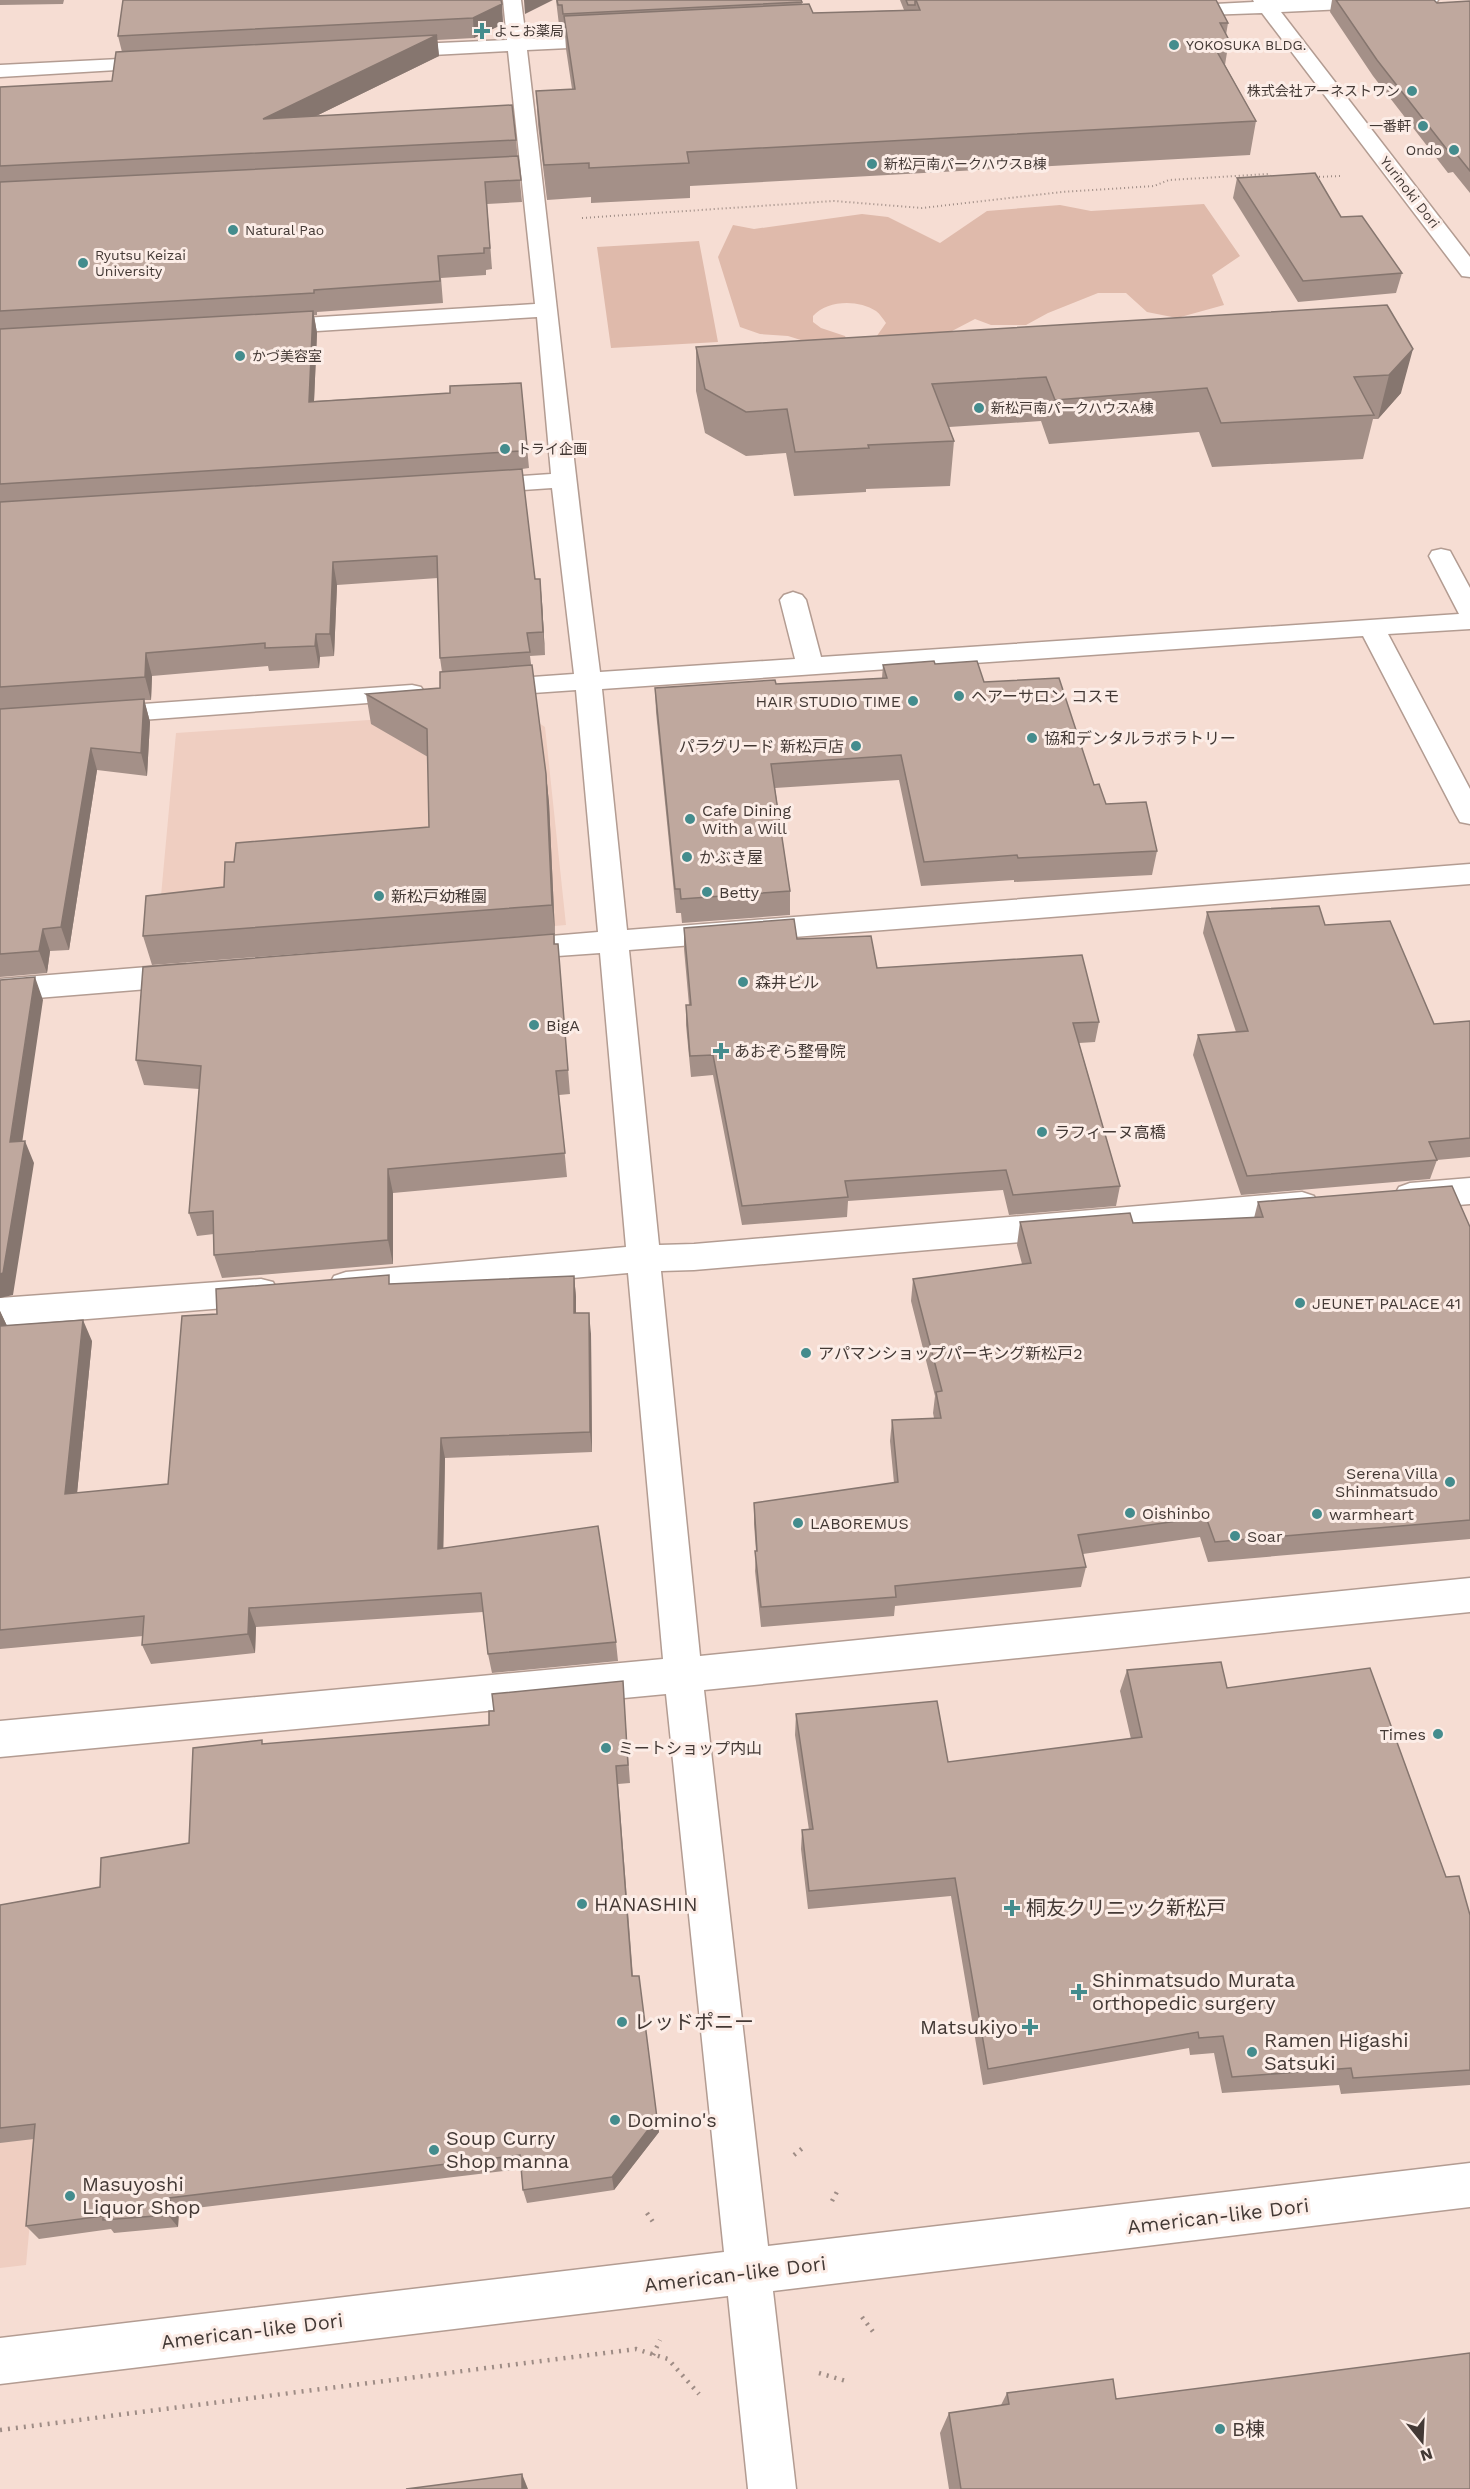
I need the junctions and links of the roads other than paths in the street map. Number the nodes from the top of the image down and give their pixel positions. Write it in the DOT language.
graph roads {
  1 [pos="512,0"];
  2 [pos="1429,0"];
  3 [pos="1265,4"];
  4 [pos="1153,12"];
  5 [pos="624,39"];
  6 [pos="518,44"];
  7 [pos="379,51"];
  8 [pos="178,62"];
  9 [pos="0,71"];
  10 [pos="1470,271"];
  11 [pos="547,310"];
  12 [pos="247,329"];
  13 [pos="563,480"];
  14 [pos="459,487"];
  15 [pos="1441,556"];
  16 [pos="793,600"];
  17 [pos="1470,612"];
  18 [pos="1470,621"];
  19 [pos="1372,628"];
  20 [pos="810,666"];
  21 [pos="588,682"];
  22 [pos="469,689"];
  23 [pos="434,692"];
  24 [pos="82,716"];
  25 [pos="1470,815"];
  26 [pos="1470,874"];
  27 [pos="614,941"];
  28 [pos="493,951"];
  29 [pos="211,973"];
  30 [pos="0,990"];
  31 [pos="1470,1191"];
  32 [pos="1374,1199"];
  33 [pos="1327,1203"];
  34 [pos="641,1258"];
  35 [pos="0,1312"];
  36 [pos="1470,1595"];
  37 [pos="682,1675"];
  38 [pos="0,1739"];
  39 [pos="1470,2185"];
  40 [pos="749,2273"];
  41 [pos="0,2361"];
  42 [pos="772,2489"];
  1 -- 6 [label="street"];
  2 -- 3 [label="street"];
  3 -- 4 [label="street"];
  3 -- 10 [label="street, Yurinoki Dori"];
  5 -- 6 [label="street"];
  6 -- 7 [label="street"];
  6 -- 11 [label="street"];
  8 -- 9 [label="street"];
  11 -- 12 [label="street"];
  11 -- 13 [label="street"];
  13 -- 14 [label="street"];
  13 -- 21 [label="street"];
  15 -- 17 [label="street"];
  16 -- 20 [label="street"];
  18 -- 19 [label="street"];
  19 -- 20 [label="street"];
  19 -- 25 [label="street"];
  20 -- 21 [label="street"];
  21 -- 22 [label="street"];
  21 -- 27 [label="street"];
  23 -- 24 [label="street"];
  26 -- 27 [label="street"];
  27 -- 28 [label="street"];
  27 -- 34 [label="street"];
  29 -- 30 [label="street"];
  31 -- 32 [label="street"];
  33 -- 34 [label="street"];
  34 -- 35 [label="street"];
  34 -- 37 [label="street"];
  36 -- 37 [label="street"];
  37 -- 38 [label="street"];
  37 -- 40 [label="street"];
  39 -- 40 [label="street, American-like Dori"];
  40 -- 41 [label="street, American-like Dori"];
  40 -- 42 [label="street"];
}
